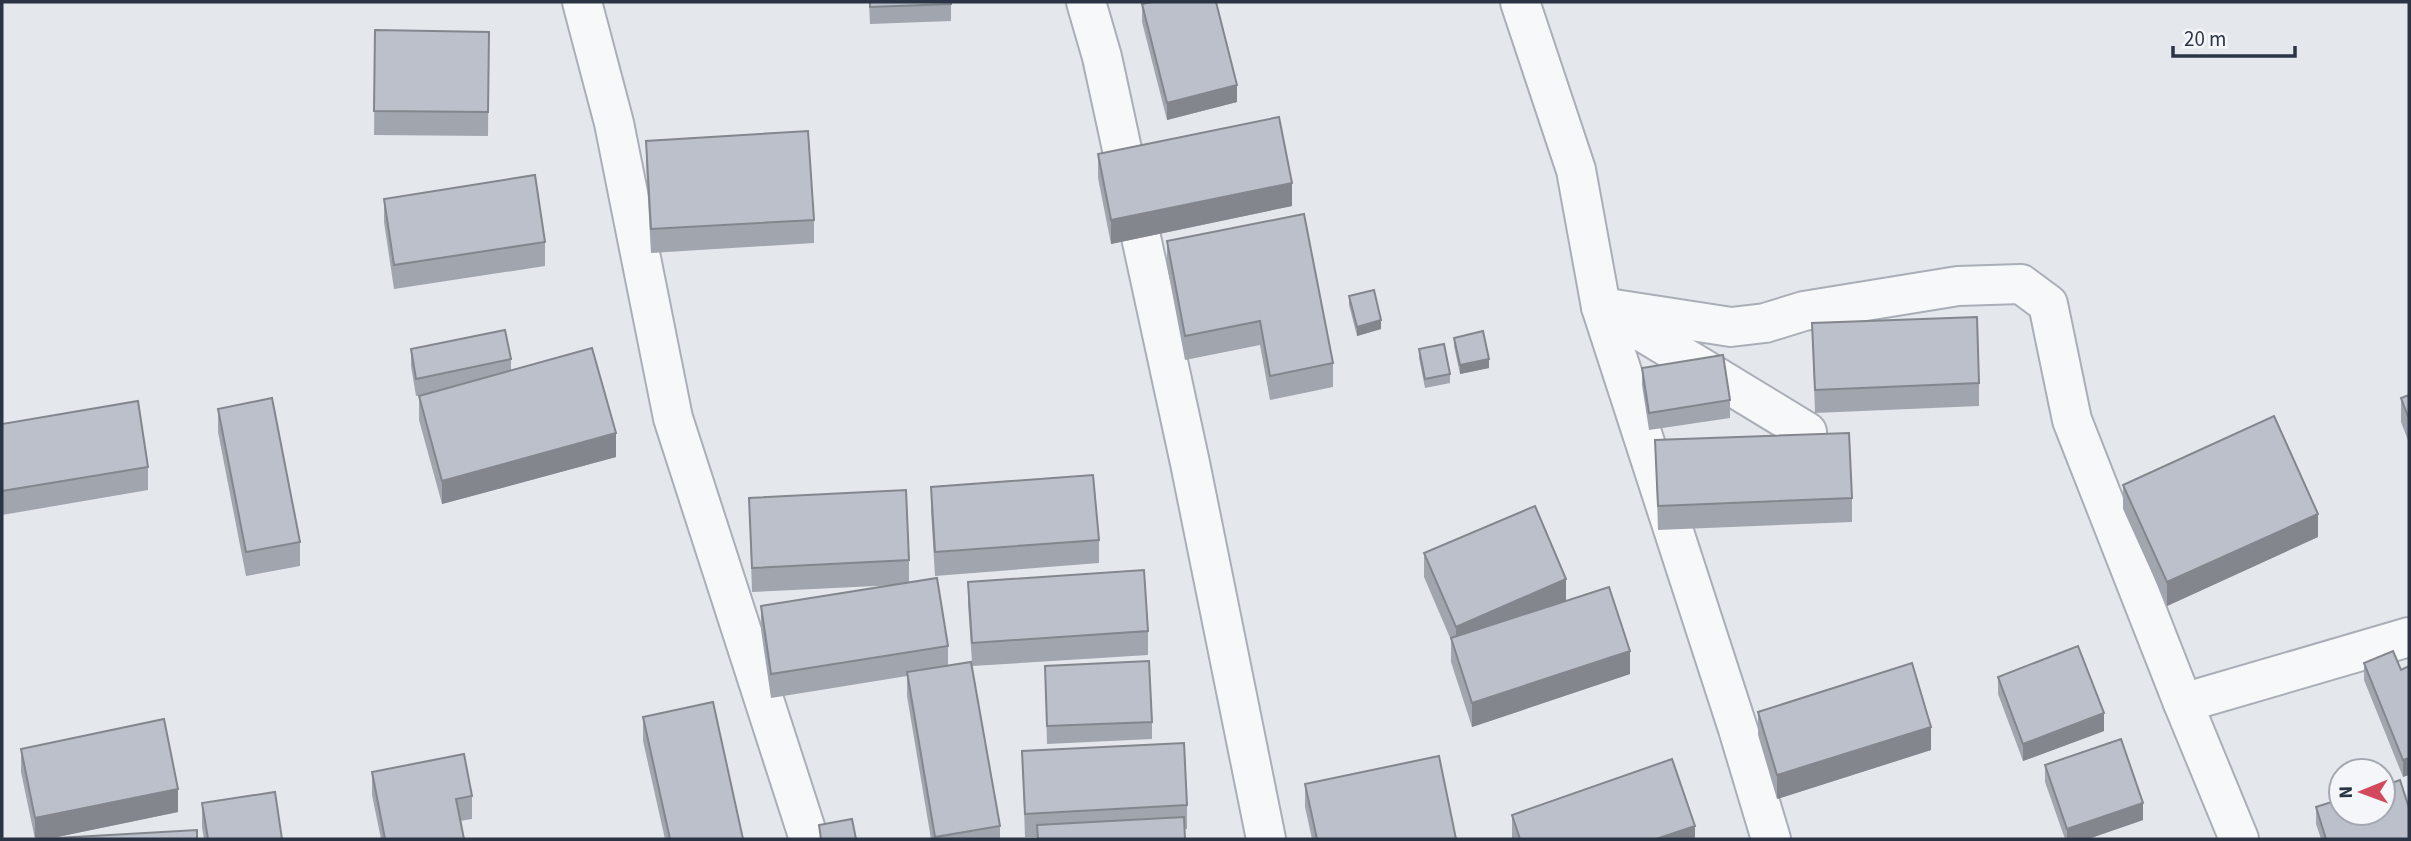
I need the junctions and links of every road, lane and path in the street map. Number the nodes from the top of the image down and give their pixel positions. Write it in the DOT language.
graph roads {
  1 [pos="582,2"];
  2 [pos="1086,2"];
  3 [pos="1520,2"];
  4 [pos="1601,307"];
  5 [pos="1807,432"];
  6 [pos="2409,637"];
  7 [pos="2183,704"];
  8 [pos="809,839"];
  9 [pos="1266,839"];
  10 [pos="1771,839"];
  11 [pos="2239,839"];
  1 -- 8 [label="street"];
  2 -- 9 [label="street"];
  3 -- 4 [label="street"];
  4 -- 5 [label="street"];
  4 -- 7 [label="street"];
  4 -- 10 [label="street"];
  6 -- 7 [label="street"];
  7 -- 11 [label="street"];
}
